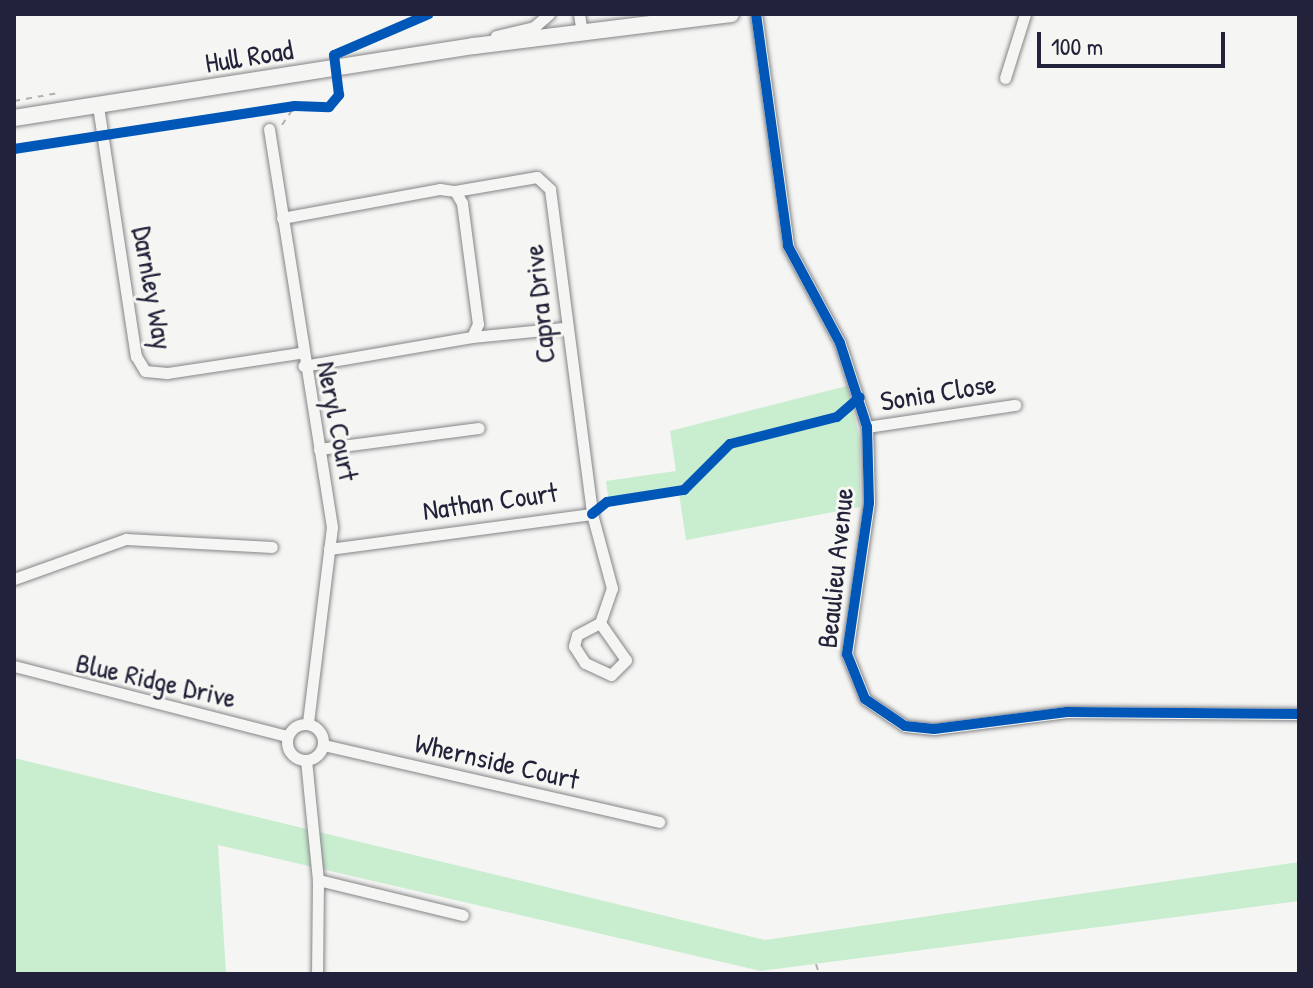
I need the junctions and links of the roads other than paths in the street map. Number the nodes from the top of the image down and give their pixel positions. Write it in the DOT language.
graph roads {
  1 [pos="549,14"];
  2 [pos="579,14"];
  3 [pos="731,14"];
  4 [pos="756,14"];
  5 [pos="1025,14"];
  6 [pos="582,34"];
  7 [pos="474,46"];
  8 [pos="1005,78"];
  9 [pos="98,106"];
  10 [pos="14,118"];
  11 [pos="269,129"];
  12 [pos="455,191"];
  13 [pos="282,218"];
  14 [pos="564,328"];
  15 [pos="472,337"];
  16 [pos="300,353"];
  17 [pos="303,366"];
  18 [pos="1015,405"];
  19 [pos="867,427"];
  20 [pos="479,428"];
  21 [pos="319,449"];
  22 [pos="592,514"];
  23 [pos="272,547"];
  24 [pos="329,549"];
  25 [pos="14,579"];
  26 [pos="600,623"];
  27 [pos="14,666"];
  28 [pos="1299,714"];
  29 [pos="308,723"];
  30 [pos="287,736"];
  31 [pos="324,745"];
  32 [pos="306,760"];
  33 [pos="659,822"];
  34 [pos="318,880"];
  35 [pos="463,915"];
  36 [pos="317,974"];
  1 -- 7 [label="street"];
  2 -- 6 [label="street"];
  3 -- 6 [label="main road, Hull Road"];
  4 -- 19 [label="street, Beaulieu Avenue"];
  5 -- 8 [label="street"];
  6 -- 7 [label="main road, Hull Road"];
  7 -- 9 [label="main road, Hull Road"];
  9 -- 10 [label="main road, Hull Road"];
  9 -- 16 [label="street, Darnley Way"];
  11 -- 13 [label="street, Neryl Court"];
  12 -- 13 [label="street"];
  12 -- 14 [label="street, Capra Drive"];
  12 -- 15 [label="street"];
  13 -- 16 [label="street, Neryl Court"];
  14 -- 15 [label="street"];
  14 -- 22 [label="street, Capra Drive"];
  15 -- 17 [label="street"];
  16 -- 17 [label="street, Neryl Court"];
  17 -- 21 [label="street, Neryl Court"];
  18 -- 19 [label="street, Sonia Close"];
  19 -- 28 [label="street, Beaulieu Avenue"];
  20 -- 21 [label="street"];
  21 -- 24 [label="street, Neryl Court"];
  22 -- 24 [label="street, Nathan Court"];
  22 -- 26 [label="street, Nathan Court"];
  23 -- 25 [label="street"];
  24 -- 29 [label="street, Neryl Court"];
  26 -- 26 [label="street, Nathan Court"];
  27 -- 30 [label="street, Blue Ridge Drive"];
  29 -- 30 [label="street"];
  29 -- 31 [label="street"];
  30 -- 32 [label="street"];
  31 -- 32 [label="street"];
  31 -- 33 [label="street, Whernside Court"];
  32 -- 34 [label="street"];
  34 -- 35 [label="street"];
  34 -- 36 [label="street"];
}
